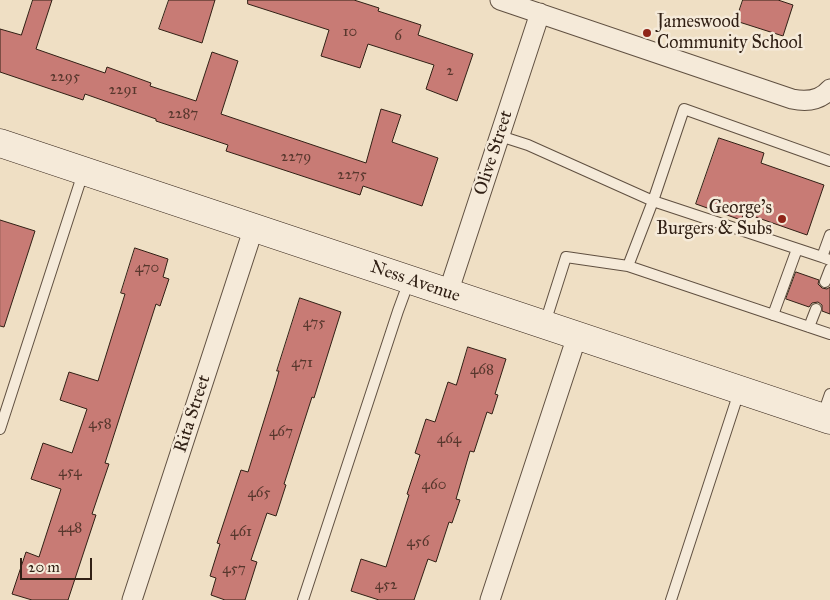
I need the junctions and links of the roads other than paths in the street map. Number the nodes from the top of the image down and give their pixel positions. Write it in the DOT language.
graph roads {
  1 [pos="500,0"];
  2 [pos="540,13"];
  3 [pos="830,89"];
  4 [pos="500,136"];
  5 [pos="0,143"];
  6 [pos="830,161"];
  7 [pos="84,171"];
  8 [pos="653,201"];
  9 [pos="254,227"];
  10 [pos="830,235"];
  11 [pos="797,249"];
  12 [pos="826,258"];
  13 [pos="628,266"];
  14 [pos="830,269"];
  15 [pos="410,280"];
  16 [pos="825,282"];
  17 [pos="448,293"];
  18 [pos="816,309"];
  19 [pos="773,315"];
  20 [pos="544,325"];
  21 [pos="809,327"];
  22 [pos="830,334"];
  23 [pos="577,336"];
  24 [pos="740,390"];
  25 [pos="827,410"];
  26 [pos="0,429"];
  27 [pos="132,600"];
  28 [pos="303,600"];
  29 [pos="490,600"];
  30 [pos="671,600"];
  1 -- 2 [label="street"];
  2 -- 3 [label="street"];
  2 -- 4 [label="street, Olive Street"];
  4 -- 8 [label="lane"];
  4 -- 17 [label="street, Olive Street"];
  5 -- 7 [label="main road, Ness Avenue"];
  6 -- 8 [label="lane"];
  7 -- 9 [label="main road, Ness Avenue"];
  7 -- 26 [label="lane"];
  8 -- 11 [label="lane"];
  8 -- 13 [label="lane"];
  9 -- 15 [label="main road, Ness Avenue"];
  9 -- 27 [label="street, Rita Street"];
  10 -- 12 [label="lane"];
  11 -- 12 [label="lane"];
  11 -- 19 [label="lane"];
  13 -- 19 [label="lane"];
  13 -- 20 [label="lane"];
  14 -- 16 [label="lane"];
  15 -- 17 [label="main road, Ness Avenue"];
  15 -- 28 [label="lane"];
  17 -- 20 [label="main road, Ness Avenue"];
  18 -- 21 [label="lane"];
  19 -- 21 [label="lane"];
  20 -- 23 [label="main road, Ness Avenue"];
  21 -- 22 [label="lane"];
  23 -- 24 [label="main road, Ness Avenue"];
  23 -- 29 [label="street"];
  24 -- 25 [label="main road, Ness Avenue"];
  24 -- 30 [label="lane"];
}
